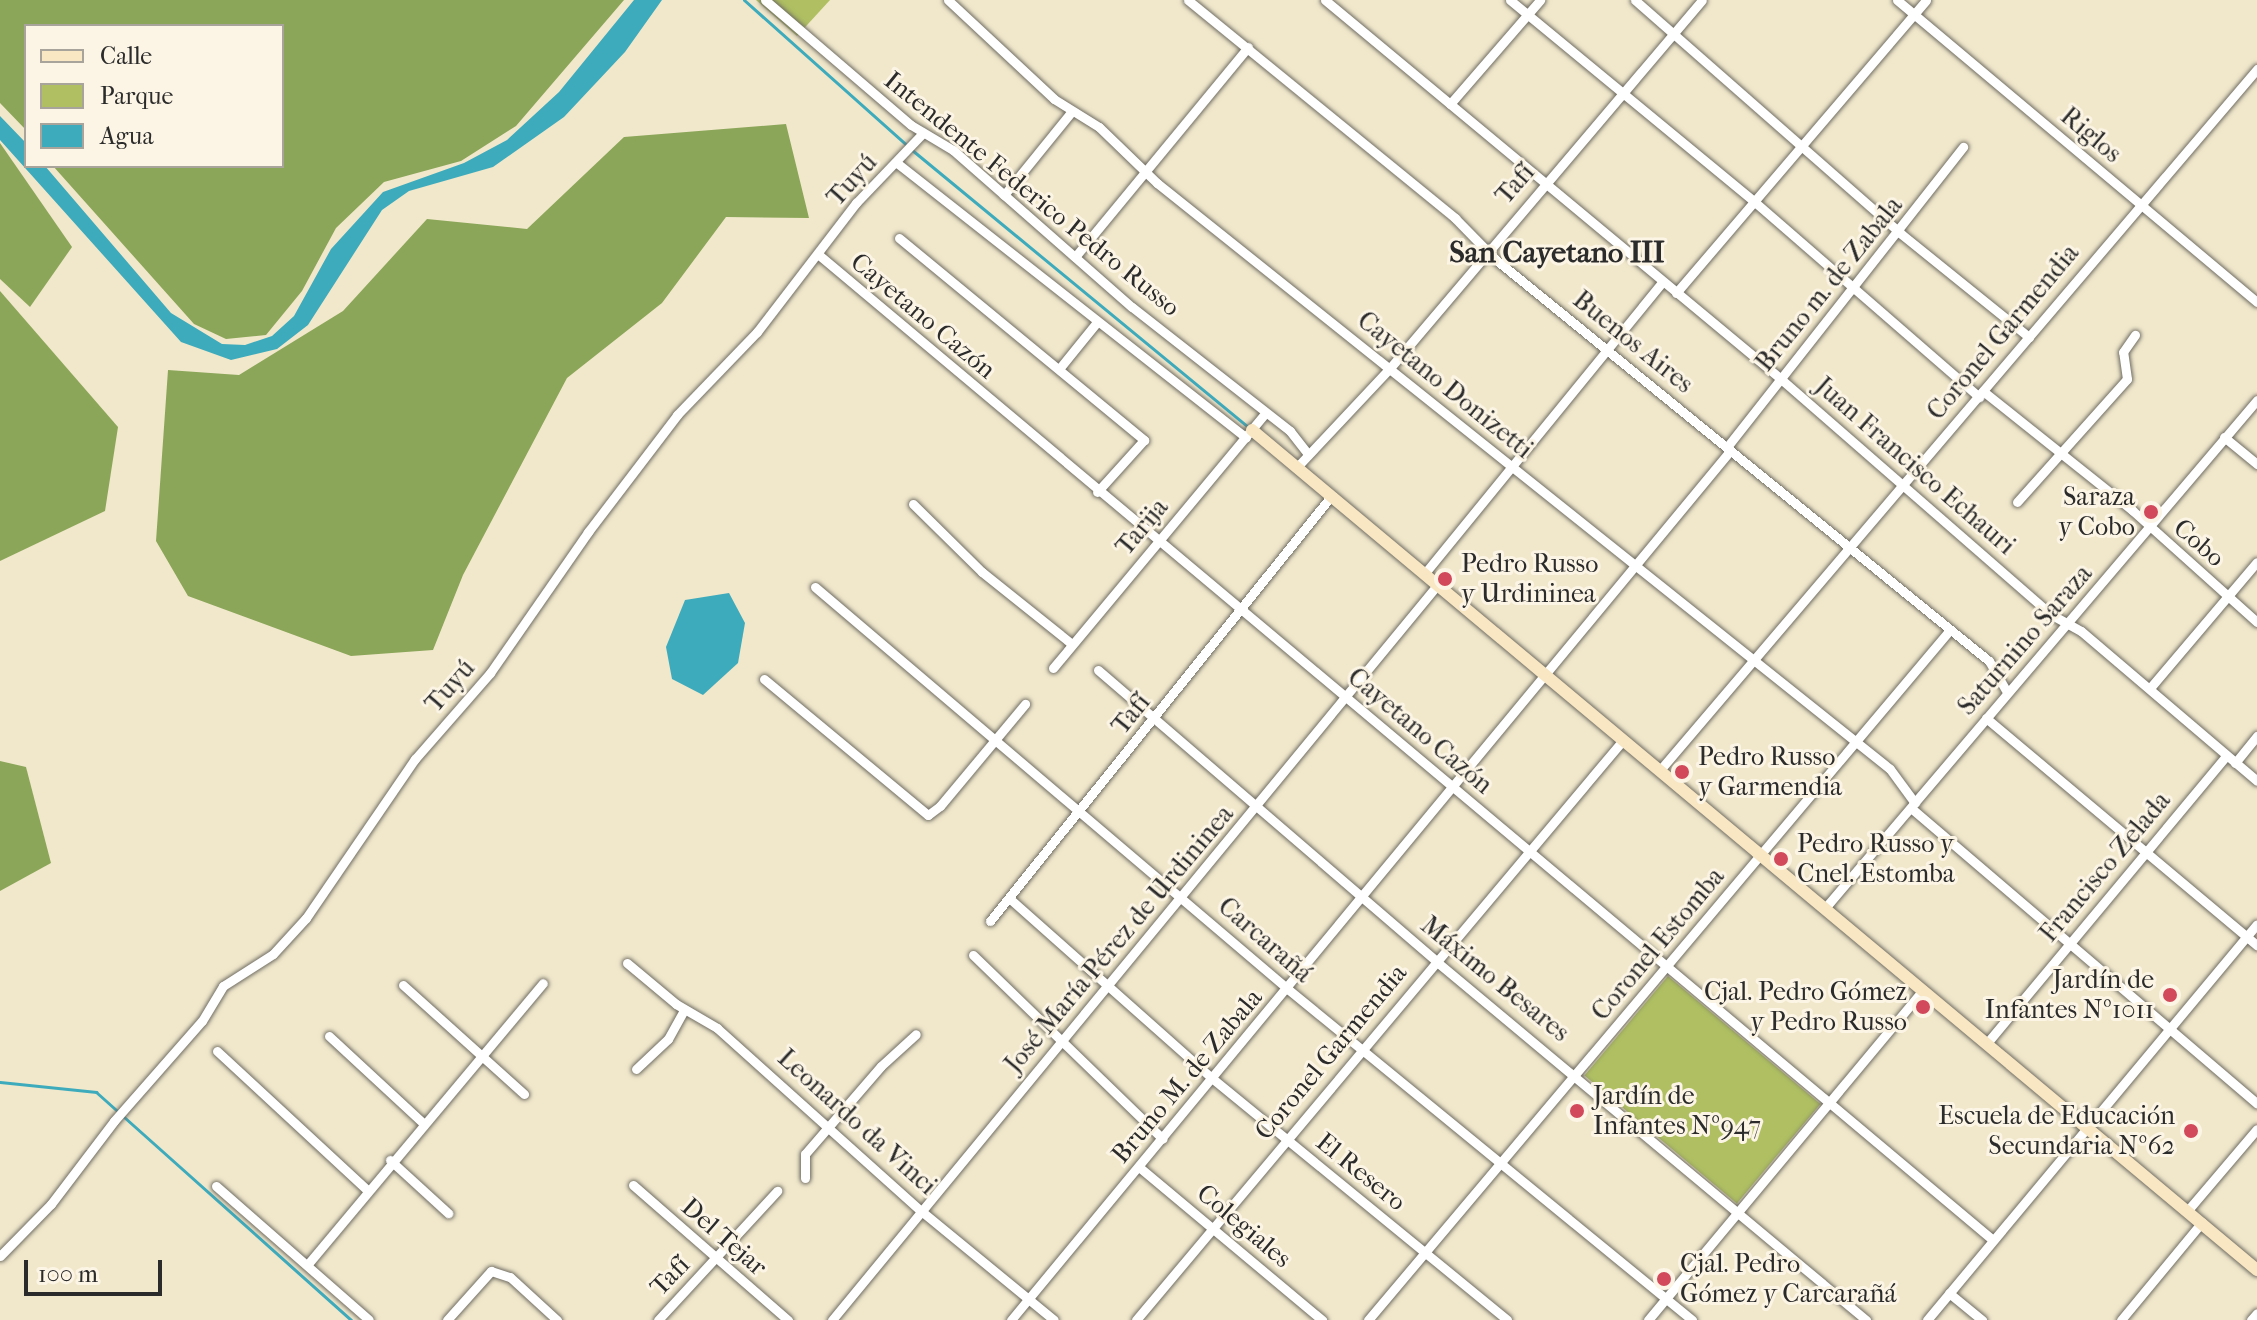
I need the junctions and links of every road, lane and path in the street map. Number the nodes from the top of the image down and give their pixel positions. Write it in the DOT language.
graph roads {
  1 [pos="765,0"];
  2 [pos="948,0"];
  3 [pos="1188,0"];
  4 [pos="1325,0"];
  5 [pos="1510,0"];
  6 [pos="1540,0"];
  7 [pos="1635,0"];
  8 [pos="1702,0"];
  9 [pos="1897,0"];
  10 [pos="1926,0"];
  11 [pos="1914,14"];
  12 [pos="1528,15"];
  13 [pos="1674,33"];
  14 [pos="1248,47"];
  15 [pos="2257,69"];
  16 [pos="1624,95"];
  17 [pos="1450,104"];
  18 [pos="1072,111"];
  19 [pos="923,133"];
  20 [pos="1963,147"];
  21 [pos="1802,149"];
  22 [pos="897,163"];
  23 [pos="1147,173"];
  24 [pos="1546,181"];
  25 [pos="1004,195"];
  26 [pos="1756,203"];
  27 [pos="2138,204"];
  28 [pos="1900,233"];
  29 [pos="899,238"];
  30 [pos="1488,249"];
  31 [pos="819,255"];
  32 [pos="1075,257"];
  33 [pos="1662,282"];
  34 [pos="1853,288"];
  35 [pos="1676,293"];
  36 [pos="2257,302"];
  37 [pos="1097,322"];
  38 [pos="2135,335"];
  39 [pos="2029,337"];
  40 [pos="1606,349"];
  41 [pos="1390,368"];
  42 [pos="1059,369"];
  43 [pos="1781,379"];
  44 [pos="1981,394"];
  45 [pos="2257,400"];
  46 [pos="1265,414"];
  47 [pos="1249,434"];
  48 [pos="2224,437"];
  49 [pos="1728,449"];
  50 [pos="1307,453"];
  51 [pos="2062,453"];
  52 [pos="2257,464"];
  53 [pos="1509,466"];
  54 [pos="1297,467"];
  55 [pos="1902,484"];
  56 [pos="1097,492"];
  57 [pos="1332,495"];
  58 [pos="2017,502"];
  59 [pos="913,504"];
  60 [pos="2148,529"];
  61 [pos="1159,541"];
  62 [pos="1848,548"];
  63 [pos="2257,562"];
  64 [pos="1634,568"];
  65 [pos="1425,573"];
  66 [pos="1438,584"];
  67 [pos="815,587"];
  68 [pos="2227,597"];
  69 [pos="1242,611"];
  70 [pos="2257,622"];
  71 [pos="2069,624"];
  72 [pos="1949,631"];
  73 [pos="1072,644"];
  74 [pos="1754,661"];
  75 [pos="1053,668"];
  76 [pos="1098,670"];
  77 [pos="1549,674"];
  78 [pos="764,679"];
  79 [pos="2150,688"];
  80 [pos="2007,692"];
  81 [pos="1347,698"];
  82 [pos="1025,704"];
  83 [pos="1156,718"];
  84 [pos="1986,718"];
  85 [pos="2257,736"];
  86 [pos="996,740"];
  87 [pos="1623,740"];
  88 [pos="1857,743"];
  89 [pos="2231,759"];
  90 [pos="1660,770"];
  91 [pos="2257,781"];
  92 [pos="1455,788"];
  93 [pos="1913,806"];
  94 [pos="1257,807"];
  95 [pos="1080,811"];
  96 [pos="2147,850"];
  97 [pos="1531,851"];
  98 [pos="1762,856"];
  99 [pos="1009,898"];
  100 [pos="1182,898"];
  101 [pos="1364,898"];
  102 [pos="1825,908"];
  103 [pos="990,921"];
  104 [pos="2257,924"];
  105 [pos="2246,937"];
  106 [pos="2070,943"];
  107 [pos="2257,945"];
  108 [pos="973,955"];
  109 [pos="1437,962"];
  110 [pos="627,963"];
  111 [pos="1668,965"];
  112 [pos="543,983"];
  113 [pos="403,985"];
  114 [pos="1109,985"];
  115 [pos="1289,990"];
  116 [pos="1923,990"];
  117 [pos="684,1010"];
  118 [pos="2169,1028"];
  119 [pos="916,1034"];
  120 [pos="329,1036"];
  121 [pos="1987,1043"];
  122 [pos="1063,1044"];
  123 [pos="1362,1050"];
  124 [pos="217,1051"];
  125 [pos="481,1055"];
  126 [pos="636,1069"];
  127 [pos="1577,1075"];
  128 [pos="1213,1079"];
  129 [pos="524,1094"];
  130 [pos="2257,1103"];
  131 [pos="1830,1105"];
  132 [pos="422,1122"];
  133 [pos="830,1125"];
  134 [pos="2088,1128"];
  135 [pos="2257,1129"];
  136 [pos="1286,1138"];
  137 [pos="1163,1139"];
  138 [pos="390,1160"];
  139 [pos="1501,1164"];
  140 [pos="1139,1167"];
  141 [pos="805,1178"];
  142 [pos="633,1185"];
  143 [pos="216,1186"];
  144 [pos="366,1189"];
  145 [pos="777,1191"];
  146 [pos="920,1210"];
  147 [pos="2188,1210"];
  148 [pos="448,1213"];
  149 [pos="1736,1215"];
  150 [pos="2202,1222"];
  151 [pos="1211,1227"];
  152 [pos="1993,1240"];
  153 [pos="1425,1253"];
  154 [pos="0,1256"];
  155 [pos="716,1260"];
  156 [pos="308,1264"];
  157 [pos="2257,1270"];
  158 [pos="1949,1293"];
  159 [pos="1667,1298"];
  160 [pos="1029,1299"];
  161 [pos="2257,1313"];
  162 [pos="369,1320"];
  163 [pos="447,1320"];
  164 [pos="557,1320"];
  165 [pos="658,1320"];
  166 [pos="788,1320"];
  167 [pos="832,1320"];
  168 [pos="1011,1320"];
  169 [pos="1054,1320"];
  170 [pos="1136,1320"];
  171 [pos="1322,1320"];
  172 [pos="1368,1320"];
  173 [pos="1507,1320"];
  174 [pos="1648,1320"];
  175 [pos="1692,1320"];
  176 [pos="1866,1320"];
  177 [pos="1927,1320"];
  178 [pos="1982,1320"];
  179 [pos="2121,1320"];
  180 [pos="2251,1320"];
  1 -- 19 [label="street, Intendente Federico Pedro Russo"];
  2 -- 18 [label="street, Cayetano Donizetti"];
  3 -- 14 [label="street, Buenos Aires"];
  4 -- 17 [label="street, Juan Francisco Echauri"];
  5 -- 12 [label="street, Cobo"];
  6 -- 12 [label="street"];
  7 -- 13 [label="street"];
  8 -- 13 [label="street, Tafí"];
  9 -- 11 [label="street, Riglos"];
  10 -- 11 [label="street"];
  11 -- 21 [label="street"];
  11 -- 27 [label="street, Riglos"];
  12 -- 16 [label="street, Cobo"];
  12 -- 17 [label="street"];
  13 -- 16 [label="street, Tafí"];
  13 -- 21 [label="street"];
  14 -- 23 [label="street"];
  14 -- 30 [label="street, Buenos Aires"];
  15 -- 27 [label="street, Coronel Garmendia"];
  16 -- 24 [label="street, Tafí"];
  16 -- 26 [label="street, Cobo"];
  17 -- 24 [label="street, Juan Francisco Echauri"];
  18 -- 23 [label="street, Cayetano Donizetti"];
  18 -- 25 [label="street"];
  19 -- 22 [label="street, Tuyú"];
  19 -- 25 [label="street, Intendente Federico Pedro Russo"];
  20 -- 28 [label="street, Bruno m. de Zabala"];
  21 -- 26 [label="street"];
  21 -- 28 [label="street"];
  22 -- 31 [label="street, Tuyú"];
  22 -- 37 [label="street"];
  23 -- 32 [label="street"];
  23 -- 41 [label="street, Cayetano Donizetti"];
  24 -- 30 [label="street, Tafí"];
  24 -- 33 [label="street, Juan Francisco Echauri"];
  25 -- 32 [label="street, Intendente Federico Pedro Russo"];
  26 -- 34 [label="street, Cobo"];
  26 -- 35 [label="street"];
  27 -- 36 [label="street, Riglos"];
  27 -- 39 [label="street, Coronel Garmendia"];
  28 -- 34 [label="street, Bruno m. de Zabala"];
  28 -- 39 [label="street"];
  29 -- 42 [label="street"];
  30 -- 40 [label="street, Buenos Aires"];
  30 -- 41 [label="street, Tafí"];
  31 -- 56 [label="street, Cayetano Cazón"];
  31 -- 154 [label="street, Tuyú"];
  32 -- 46 [label="street, Intendente Federico Pedro Russo"];
  33 -- 35 [label="street, Juan Francisco Echauri"];
  33 -- 40 [label="street"];
  34 -- 43 [label="street, Bruno m. de Zabala"];
  34 -- 44 [label="street, Cobo"];
  35 -- 43 [label="street, Juan Francisco Echauri"];
  37 -- 42 [label="street"];
  37 -- 47 [label="street"];
  38 -- 51 [label="street"];
  39 -- 44 [label="street, Coronel Garmendia"];
  40 -- 49 [label="street, Buenos Aires"];
  40 -- 53 [label="street"];
  41 -- 50 [label="street, Tafí"];
  41 -- 53 [label="street, Cayetano Donizetti"];
  42 -- 56 [label="street"];
  43 -- 49 [label="street, Bruno m. de Zabala"];
  43 -- 55 [label="street, Juan Francisco Echauri"];
  44 -- 51 [label="street, Cobo"];
  44 -- 55 [label="street, Coronel Garmendia"];
  45 -- 48 [label="street, Saturnino Saraza"];
  46 -- 47 [label="street, Tarija"];
  46 -- 50 [label="street, Intendente Federico Pedro Russo"];
  47 -- 54 [label="street"];
  47 -- 61 [label="street, Tarija"];
  48 -- 52 [label="street"];
  48 -- 60 [label="street, Saturnino Saraza"];
  49 -- 62 [label="street, Buenos Aires"];
  49 -- 64 [label="street, Bruno M. de Zabala"];
  50 -- 54 [label="street, Tafí"];
  51 -- 58 [label="street"];
  51 -- 60 [label="street, Cobo"];
  53 -- 64 [label="street, Cayetano Donizetti"];
  53 -- 65 [label="street"];
  54 -- 57 [label="street"];
  55 -- 62 [label="street, Coronel Garmendia"];
  55 -- 71 [label="street, Juan Francisco Echauri"];
  56 -- 61 [label="street, Cayetano Cazón"];
  57 -- 65 [label="street"];
  57 -- 69 [label="street, Tafí"];
  59 -- 73 [label="street"];
  60 -- 68 [label="street, Cobo"];
  60 -- 71 [label="street, Saturnino Saraza"];
  61 -- 69 [label="street, Cayetano Cazón"];
  61 -- 73 [label="street, Tarija"];
  62 -- 72 [label="street, Buenos Aires"];
  62 -- 74 [label="street, Coronel Garmendia"];
  63 -- 68 [label="street"];
  64 -- 74 [label="street, Cayetano Donizetti"];
  64 -- 77 [label="street, Bruno M. de Zabala"];
  65 -- 66 [label="street"];
  66 -- 77 [label="street"];
  66 -- 81 [label="street, José María Pérez de Urdininea"];
  67 -- 86 [label="street, Carcarañá"];
  68 -- 70 [label="street, Cobo"];
  68 -- 79 [label="street"];
  69 -- 81 [label="street, Cayetano Cazón"];
  69 -- 83 [label="street, Tafí"];
  71 -- 79 [label="street, Juan Francisco Echauri"];
  71 -- 80 [label="street, Saturnino Saraza"];
  72 -- 80 [label="street, Buenos Aires"];
  72 -- 88 [label="street, Coronel Estomba"];
  73 -- 75 [label="street, Tarija"];
  74 -- 88 [label="street, Cayetano Donizetti"];
  74 -- 90 [label="street, Coronel Garmendia"];
  76 -- 83 [label="street, Máximo Besares"];
  77 -- 87 [label="street"];
  77 -- 92 [label="street, Bruno M. de Zabala"];
  78 -- 86 [label="street"];
  79 -- 89 [label="street, Juan Francisco Echauri"];
  80 -- 84 [label="street, Saturnino Saraza"];
  81 -- 92 [label="street, Cayetano Cazón"];
  81 -- 94 [label="street, José María Pérez de Urdininea"];
  82 -- 86 [label="street"];
  83 -- 94 [label="street, Máximo Besares"];
  83 -- 95 [label="street, Tafí"];
  84 -- 93 [label="street, Saturnino Saraza"];
  84 -- 96 [label="street"];
  85 -- 89 [label="street, Francisco Zelada"];
  86 -- 95 [label="street, Carcarañá"];
  87 -- 90 [label="street"];
  87 -- 97 [label="street, Coronel Garmendia"];
  88 -- 93 [label="street, Cayetano Donizetti"];
  88 -- 98 [label="street, Coronel Estomba"];
  89 -- 91 [label="street, Juan Francisco Echauri"];
  89 -- 96 [label="street, Francisco Zelada"];
  90 -- 98 [label="street"];
  92 -- 97 [label="street, Cayetano Cazón"];
  92 -- 101 [label="street, Bruno M. de Zabala"];
  93 -- 102 [label="street, Saturnino Saraza"];
  93 -- 106 [label="street, Cayetano Donizetti"];
  94 -- 100 [label="street, José María Pérez de Urdininea"];
  94 -- 101 [label="street, Máximo Besares"];
  95 -- 99 [label="street, Tafí"];
  95 -- 100 [label="street, Carcarañá"];
  96 -- 105 [label="street"];
  96 -- 106 [label="street, Francisco Zelada"];
  97 -- 109 [label="street, Coronel Garmendia"];
  97 -- 111 [label="street, Cayetano Cazón"];
  98 -- 102 [label="street"];
  98 -- 111 [label="street, Coronel Estomba"];
  99 -- 103 [label="street, Tafí"];
  99 -- 114 [label="street, El Resero"];
  100 -- 114 [label="street, José María Pérez de Urdininea"];
  100 -- 115 [label="street, Carcarañá"];
  101 -- 109 [label="street, Máximo Besares"];
  101 -- 115 [label="street, Bruno M. de Zabala"];
  102 -- 116 [label="street"];
  104 -- 105 [label="street"];
  105 -- 107 [label="street"];
  105 -- 118 [label="street"];
  106 -- 118 [label="street, Cayetano Donizetti"];
  106 -- 121 [label="street, Francisco Zelada"];
  108 -- 122 [label="street"];
  109 -- 123 [label="street, Coronel Garmendia"];
  109 -- 127 [label="street, Máximo Besares"];
  110 -- 117 [label="street, Leonardo da Vinci"];
  111 -- 127 [label="street, Coronel Estomba"];
  111 -- 131 [label="street, Cayetano Cazón"];
  112 -- 125 [label="street"];
  113 -- 125 [label="street"];
  114 -- 122 [label="street, José María Pérez de Urdininea"];
  114 -- 128 [label="street, El Resero"];
  115 -- 123 [label="street, Carcarañá"];
  115 -- 128 [label="street, Bruno M. de Zabala"];
  116 -- 121 [label="street"];
  116 -- 131 [label="street"];
  117 -- 126 [label="street"];
  117 -- 133 [label="street, Leonardo da Vinci"];
  118 -- 130 [label="street, Cayetano Donizetti"];
  118 -- 134 [label="street"];
  119 -- 133 [label="street"];
  120 -- 132 [label="street"];
  121 -- 134 [label="street"];
  122 -- 137 [label="street"];
  122 -- 146 [label="street, José María Pérez de Urdininea"];
  123 -- 136 [label="street, Coronel Garmendia"];
  123 -- 139 [label="street, Carcarañá"];
  124 -- 144 [label="street"];
  125 -- 129 [label="street"];
  125 -- 132 [label="street"];
  127 -- 139 [label="street, Coronel Estomba"];
  127 -- 149 [label="street, Máximo Besares"];
  128 -- 136 [label="street, El Resero"];
  128 -- 137 [label="street, Bruno M. de Zabala"];
  131 -- 149 [label="street"];
  131 -- 152 [label="street, Cayetano Cazón"];
  132 -- 138 [label="street"];
  133 -- 141 [label="street"];
  133 -- 146 [label="street, Leonardo da Vinci"];
  134 -- 147 [label="street"];
  134 -- 152 [label="street"];
  135 -- 147 [label="street"];
  136 -- 151 [label="street, Coronel Garmendia"];
  136 -- 153 [label="street, El Resero"];
  137 -- 140 [label="street, Bruno M. de Zabala"];
  138 -- 144 [label="street"];
  138 -- 148 [label="street"];
  139 -- 153 [label="street, Coronel Estomba"];
  139 -- 159 [label="street, Carcarañá"];
  140 -- 151 [label="street, Colegiales"];
  140 -- 160 [label="street, Bruno M. de Zabala"];
  142 -- 155 [label="street, Del Tejar"];
  143 -- 156 [label="street"];
  144 -- 156 [label="street"];
  145 -- 155 [label="street, Tafí"];
  146 -- 160 [label="street, Leonardo da Vinci"];
  146 -- 167 [label="street, José María Pérez de Urdininea"];
  147 -- 150 [label="street"];
  149 -- 159 [label="street"];
  149 -- 176 [label="street, Máximo Besares"];
  150 -- 157 [label="street"];
  150 -- 179 [label="street"];
  151 -- 170 [label="street, Coronel Garmendia"];
  151 -- 171 [label="street, Colegiales"];
  152 -- 158 [label="street"];
  153 -- 172 [label="street, Coronel Estomba"];
  153 -- 173 [label="street, El Resero"];
  155 -- 165 [label="street, Tafí"];
  155 -- 166 [label="street, Del Tejar"];
  156 -- 162 [label="street"];
  158 -- 177 [label="street"];
  158 -- 178 [label="street"];
  159 -- 174 [label="street"];
  159 -- 175 [label="street, Carcarañá"];
  160 -- 168 [label="street, Bruno M. de Zabala"];
  160 -- 169 [label="street, Leonardo da Vinci"];
  161 -- 180 [label="street"];
  163 -- 164 [label="street"];
}
